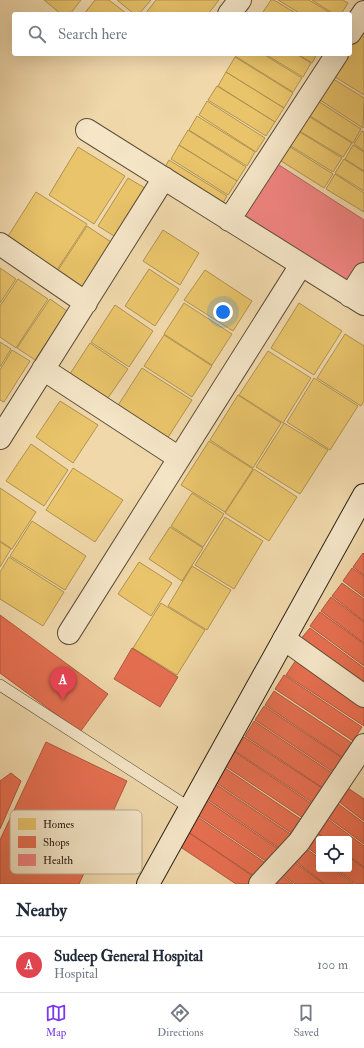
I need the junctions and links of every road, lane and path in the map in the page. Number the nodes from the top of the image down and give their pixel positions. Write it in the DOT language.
graph roads {
  1 [pos="240,0"];
  2 [pos="231,12"];
  3 [pos="364,12"];
  4 [pos="352,30"];
  5 [pos="335,56"];
  6 [pos="87,130"];
  7 [pos="164,178"];
  8 [pos="229,220"];
  9 [pos="0,244"];
  10 [pos="300,265"];
  11 [pos="364,274"];
  12 [pos="357,300"];
  13 [pos="86,303"];
  14 [pos="44,369"];
  15 [pos="7,410"];
  16 [pos="0,438"];
  17 [pos="179,458"];
  18 [pos="364,495"];
  19 [pos="69,633"];
  20 [pos="284,639"];
  21 [pos="0,685"];
  22 [pos="364,696"];
  23 [pos="364,745"];
  24 [pos="190,808"];
  25 [pos="148,884"];
  26 [pos="260,884"];
  1 -- 2 [label="street"];
  3 -- 4 [label="street"];
  5 -- 8 [label="street"];
  6 -- 7 [label="street"];
  7 -- 8 [label="street"];
  7 -- 13 [label="street"];
  8 -- 10 [label="street"];
  9 -- 13 [label="street"];
  10 -- 12 [label="street"];
  10 -- 17 [label="street"];
  11 -- 12 [label="street"];
  13 -- 14 [label="street"];
  14 -- 15 [label="street"];
  14 -- 17 [label="street"];
  15 -- 16 [label="street"];
  17 -- 19 [label="street"];
  18 -- 20 [label="street"];
  20 -- 22 [label="street"];
  20 -- 24 [label="street"];
  21 -- 24 [label="lane"];
  23 -- 26 [label="street"];
  24 -- 25 [label="street"];
}
